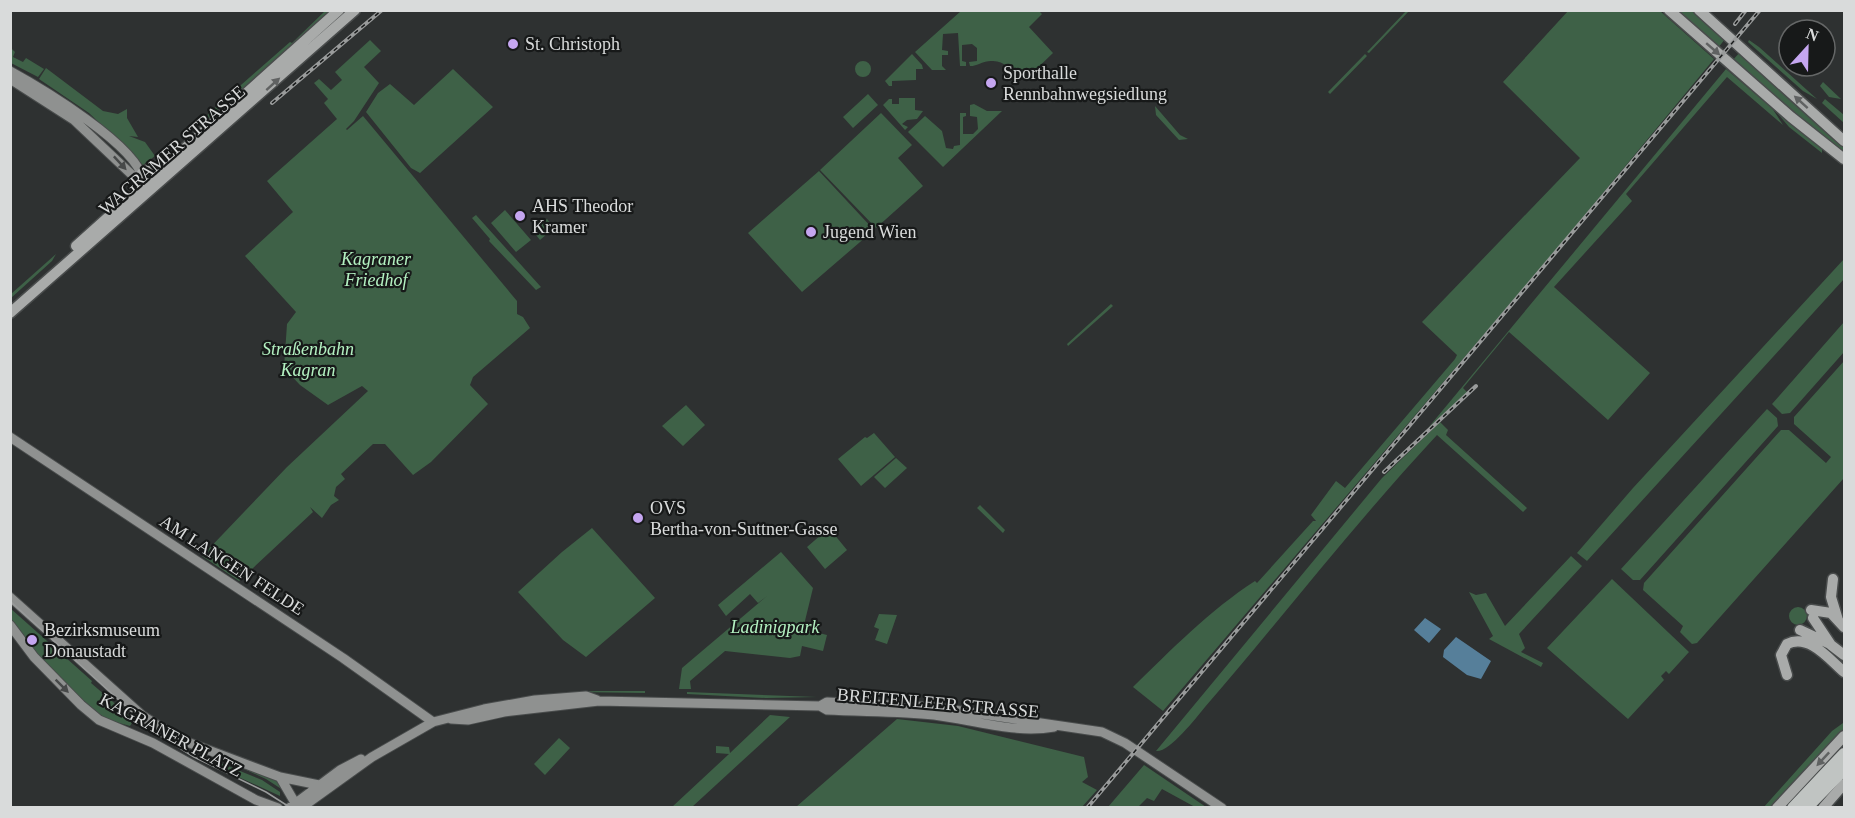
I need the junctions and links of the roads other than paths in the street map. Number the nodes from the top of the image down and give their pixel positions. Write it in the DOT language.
graph roads {
  1 [pos="339,10"];
  2 [pos="354,10"];
  3 [pos="1669,10"];
  4 [pos="1699,10"];
  5 [pos="10,71"];
  6 [pos="10,79"];
  7 [pos="1845,141"];
  8 [pos="1845,159"];
  9 [pos="165,166"];
  10 [pos="142,173"];
  11 [pos="147,189"];
  12 [pos="10,304"];
  13 [pos="10,313"];
  14 [pos="10,437"];
  15 [pos="1833,579"];
  16 [pos="10,597"];
  17 [pos="1841,624"];
  18 [pos="10,625"];
  19 [pos="1800,630"];
  20 [pos="1814,636"];
  21 [pos="1831,645"];
  22 [pos="1845,655"];
  23 [pos="1841,668"];
  24 [pos="1787,675"];
  25 [pos="433,722"];
  26 [pos="1845,736"];
  27 [pos="1845,754"];
  28 [pos="372,757"];
  29 [pos="1845,769"];
  30 [pos="280,777"];
  31 [pos="1845,784"];
  32 [pos="319,785"];
  33 [pos="1845,795"];
  34 [pos="256,800"];
  35 [pos="294,806"];
  36 [pos="265,807"];
  37 [pos="278,807"];
  38 [pos="1222,807"];
  39 [pos="1777,807"];
  40 [pos="1793,807"];
  41 [pos="1806,807"];
  42 [pos="1824,807"];
  1 -- 9 [label="main road, WAGRAMER STRASSE"];
  11 -- 2 [label="main road, WAGRAMER STRASSE, one-way"];
  3 -- 8 [label="main road, one-way"];
  7 -- 4 [label="main road, one-way"];
  5 -- 10 [label="main road"];
  6 -- 11 [label="main road, one-way"];
  9 -- 10 [label="main road"];
  9 -- 11 [label="main road, WAGRAMER STRASSE"];
  10 -- 11 [label="main road"];
  11 -- 12 [label="main road, WAGRAMER STRASSE"];
  11 -- 13 [label="main road, WAGRAMER STRASSE"];
  14 -- 25 [label="main road, AM LANGEN FELDE"];
  15 -- 17 [label="main road"];
  16 -- 30 [label="main road, KAGRANER PLATZ"];
  17 -- 21 [label="main road"];
  18 -- 34 [label="main road, KAGRANER PLATZ, one-way"];
  19 -- 20 [label="main road"];
  20 -- 21 [label="main road"];
  20 -- 23 [label="main road"];
  21 -- 22 [label="main road"];
  23 -- 24 [label="main road"];
  25 -- 28 [label="main road, BREITENLEER STRASSE"];
  25 -- 38 [label="main road, BREITENLEER STRASSE"];
  26 -- 39 [label="main road, one-way"];
  27 -- 40 [label="highway"];
  28 -- 32 [label="main road, BREITENLEER STRASSE"];
  28 -- 35 [label="main road, BREITENLEER STRASSE"];
  29 -- 41 [label="highway"];
  30 -- 32 [label="main road, KAGRANER PLATZ"];
  30 -- 35 [label="main road"];
  31 -- 42 [label="main road"];
  32 -- 35 [label="main road, BREITENLEER STRASSE"];
  33 -- 42 [label="main road"];
  34 -- 36 [label="main road"];
  34 -- 37 [label="main road, KAGRANER PLATZ"];
}
